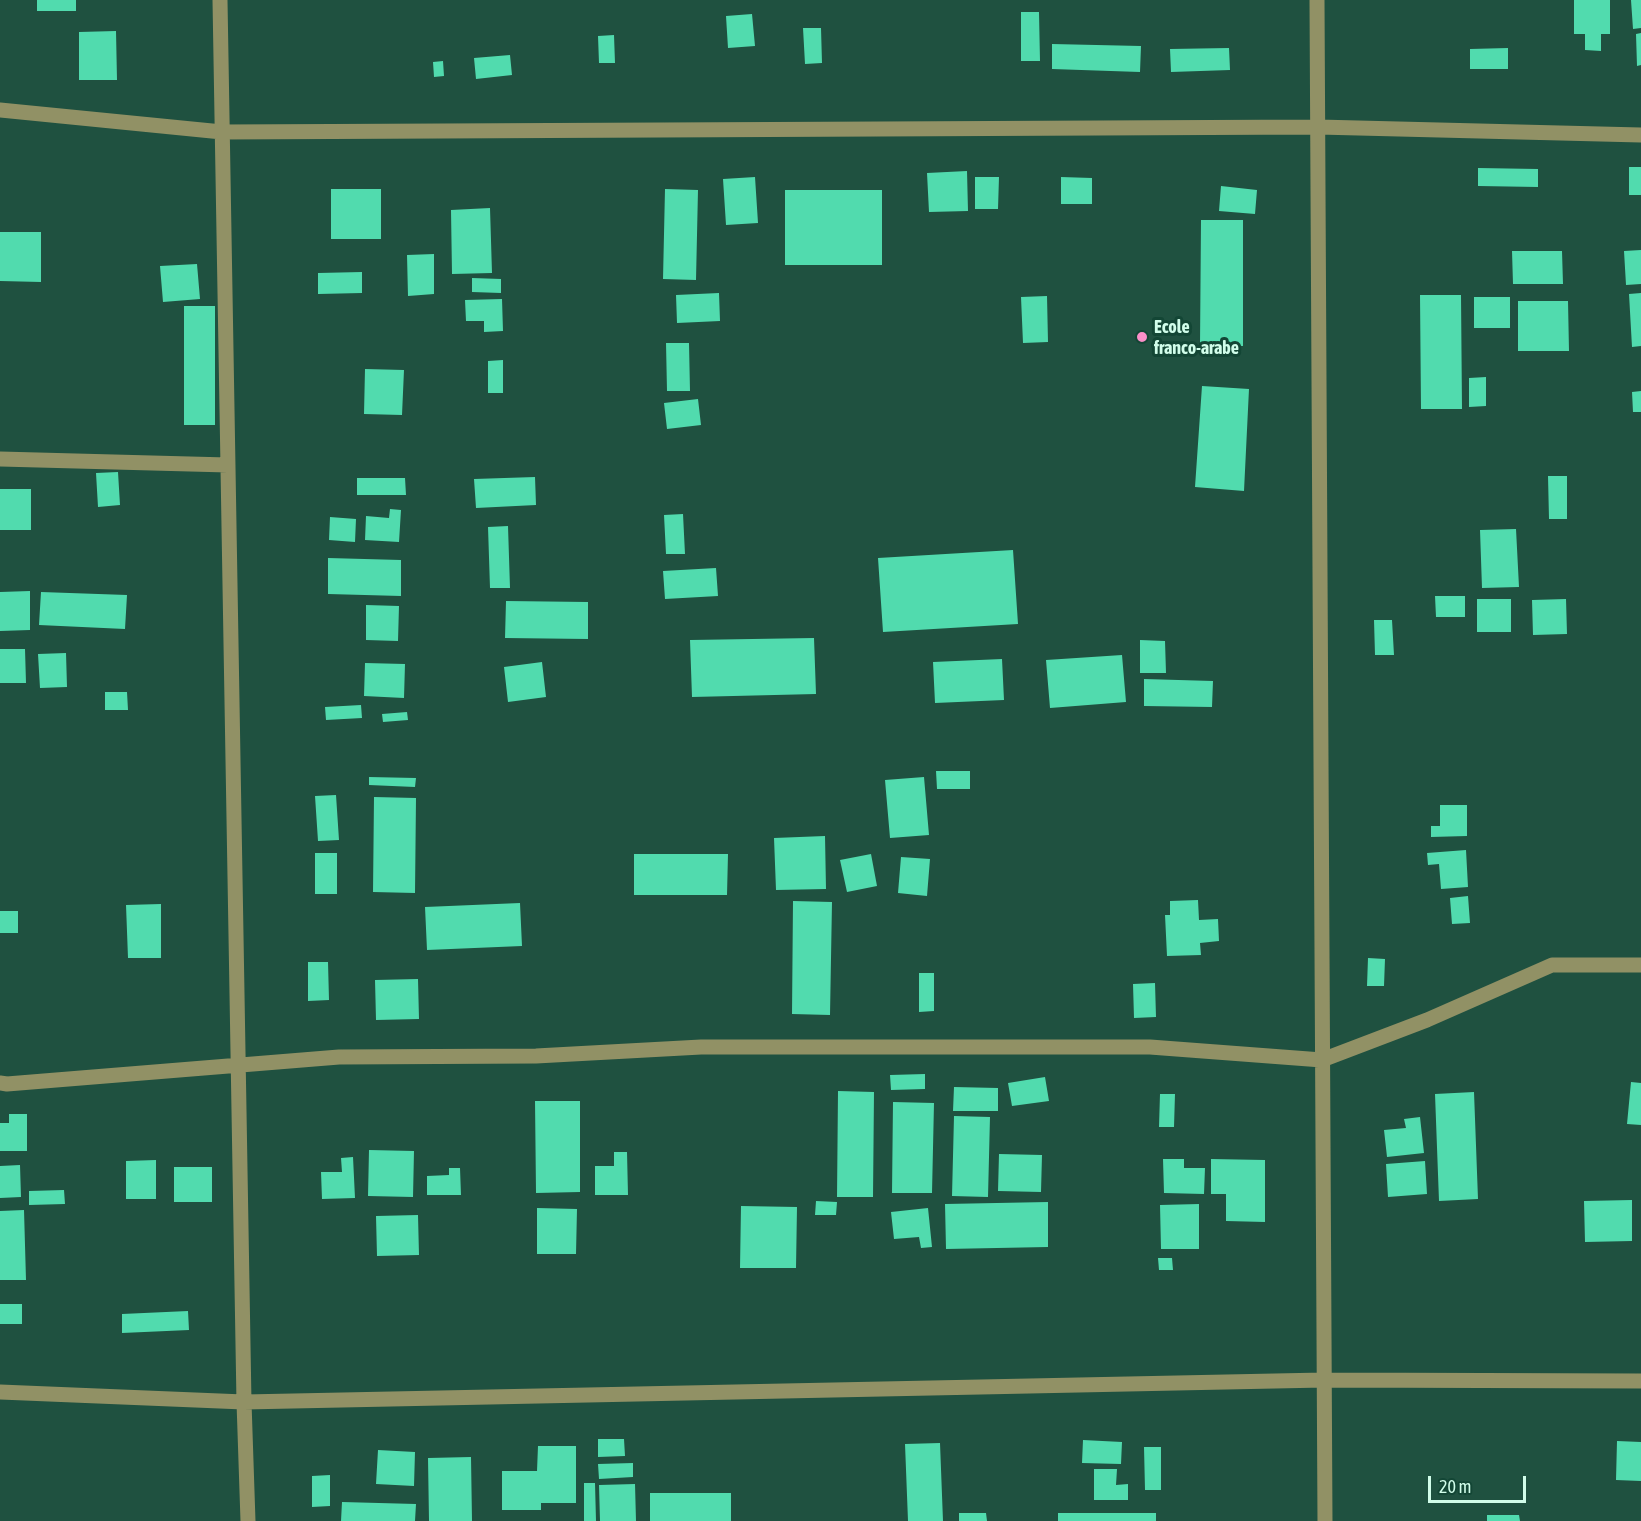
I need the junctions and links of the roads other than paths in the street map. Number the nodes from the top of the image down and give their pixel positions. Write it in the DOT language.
graph roads {
  1 [pos="206,0"];
  2 [pos="1317,0"];
  3 [pos="220,5"];
  4 [pos="0,110"];
  5 [pos="1318,127"];
  6 [pos="222,132"];
  7 [pos="1641,135"];
  8 [pos="0,459"];
  9 [pos="228,465"];
  10 [pos="1641,965"];
  11 [pos="1322,1060"];
  12 [pos="238,1066"];
  13 [pos="0,1083"];
  14 [pos="1324,1380"];
  15 [pos="1641,1381"];
  16 [pos="0,1392"];
  17 [pos="244,1402"];
  18 [pos="248,1521"];
  19 [pos="1325,1521"];
  1 -- 3 [label="street"];
  2 -- 5 [label="street"];
  3 -- 6 [label="street"];
  4 -- 6 [label="street"];
  5 -- 6 [label="street"];
  5 -- 7 [label="street"];
  5 -- 11 [label="street"];
  6 -- 9 [label="street"];
  8 -- 9 [label="street"];
  9 -- 12 [label="street"];
  10 -- 11 [label="street"];
  11 -- 12 [label="street"];
  11 -- 14 [label="street"];
  12 -- 13 [label="street"];
  12 -- 17 [label="street"];
  14 -- 15 [label="street"];
  14 -- 17 [label="street"];
  14 -- 19 [label="street"];
  16 -- 17 [label="street"];
  17 -- 18 [label="street"];
}
